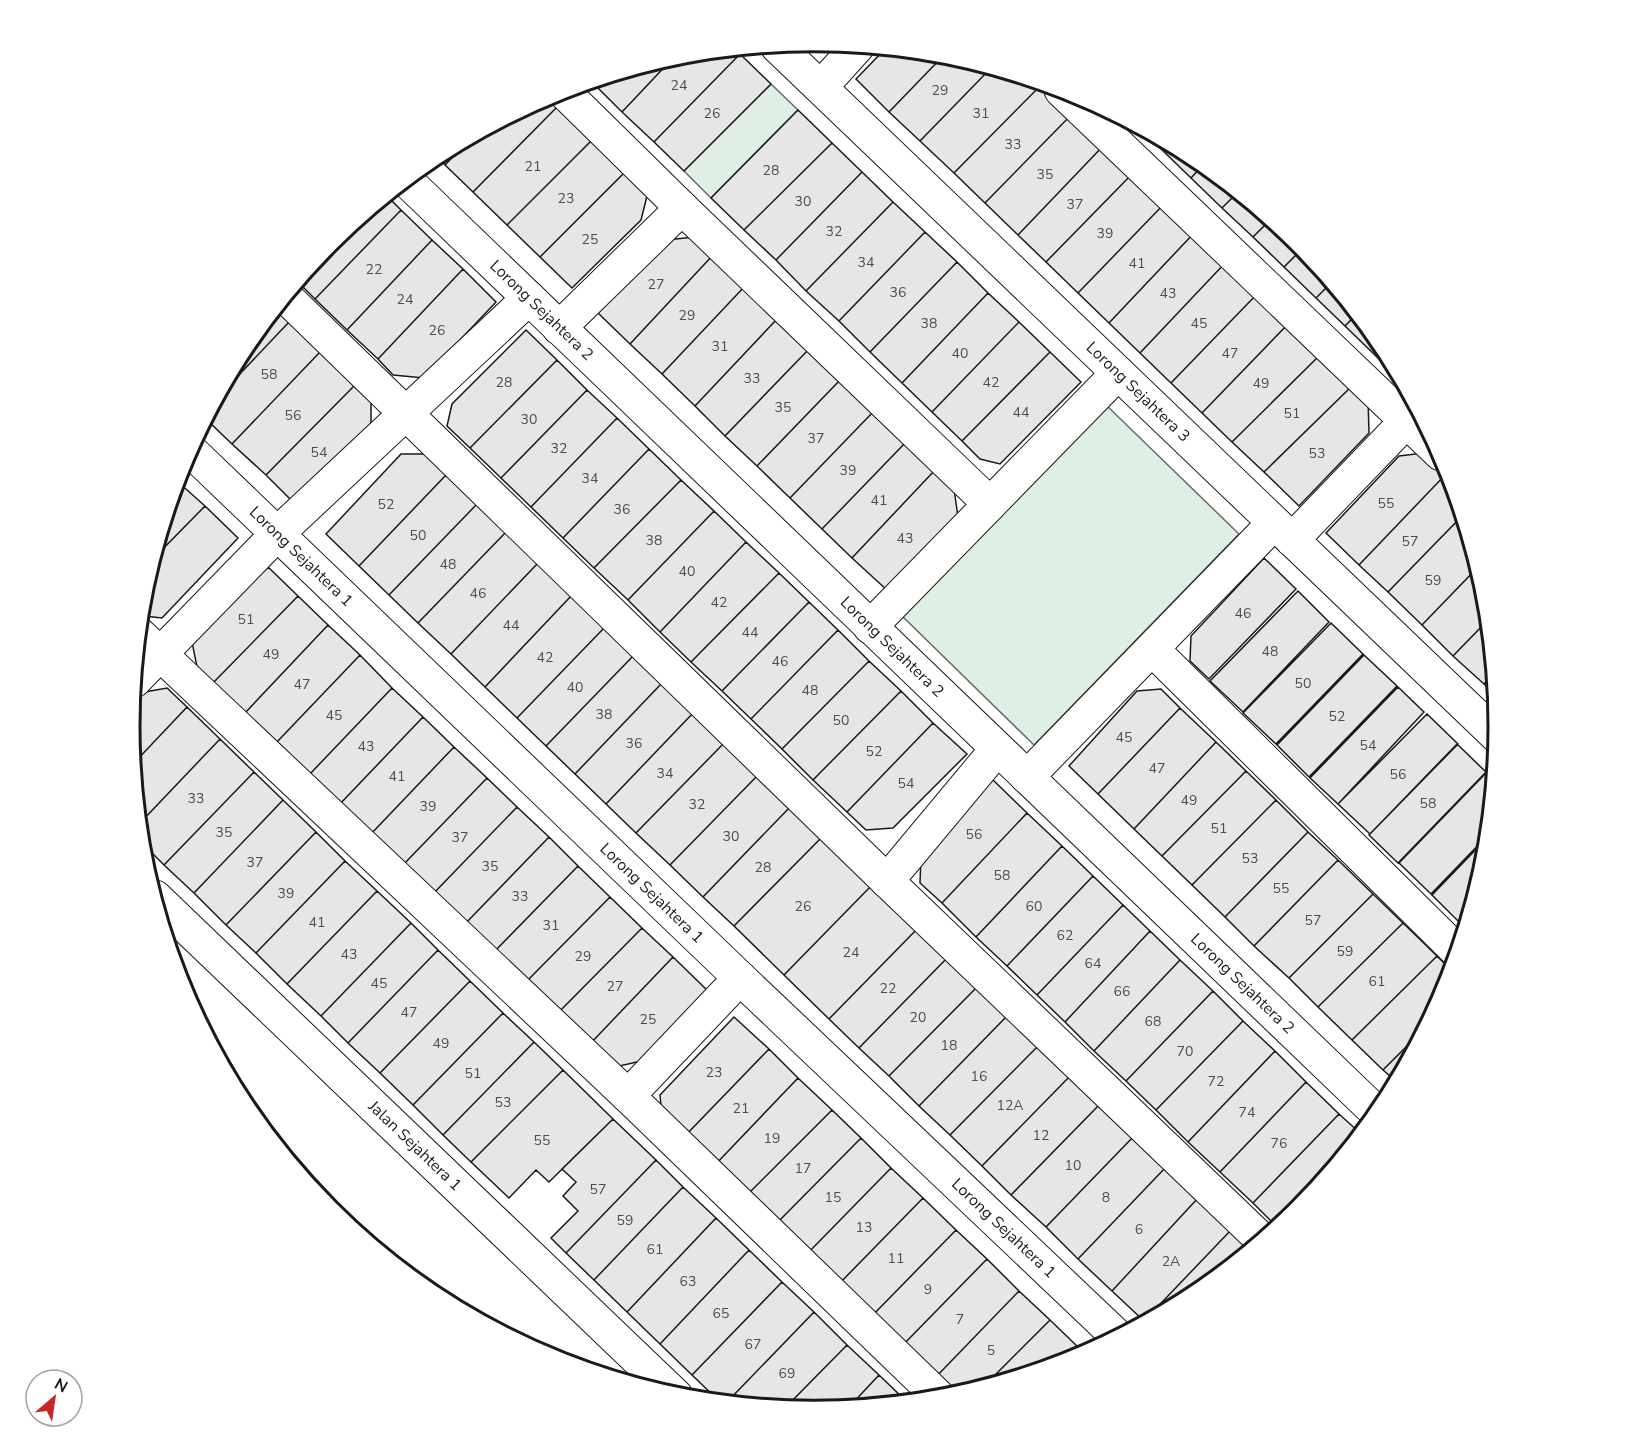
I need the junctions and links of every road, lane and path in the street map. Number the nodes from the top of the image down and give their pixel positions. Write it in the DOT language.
graph roads {
  1 [pos="785,53"];
  2 [pos="851,54"];
  3 [pos="821,87"];
  4 [pos="571,98"];
  5 [pos="1080,108"];
  6 [pos="412,186"];
  7 [pos="682,208"];
  8 [pos="529,298"];
  9 [pos="291,302"];
  10 [pos="560,328"];
  11 [pos="1118,373"];
  12 [pos="405,413"];
  13 [pos="1411,415"];
  14 [pos="1412,416"];
  15 [pos="197,457"];
  16 [pos="990,504"];
  17 [pos="1283,531"];
  18 [pos="277,534"];
  19 [pos="870,627"];
  20 [pos="149,644"];
  21 [pos="1152,650"];
  22 [pos="1488,727"];
  23 [pos="998,749"];
  24 [pos="1027,777"];
  25 [pos="887,881"];
  26 [pos="165,907"];
  27 [pos="1451,945"];
  28 [pos="740,978"];
  29 [pos="628,1096"];
  30 [pos="1370,1106"];
  31 [pos="1256,1234"];
  32 [pos="1111,1330"];
  33 [pos="661,1382"];
  34 [pos="931,1389"];
  1 -- 3 [label="street, Lorong Sejahtera 3"];
  2 -- 3 [label="street"];
  3 -- 11 [label="street, Lorong Sejahtera 3"];
  4 -- 7 [label="street"];
  5 -- 13 [label="street"];
  6 -- 8 [label="street, Lorong Sejahtera 2"];
  7 -- 10 [label="street"];
  7 -- 16 [label="street"];
  8 -- 10 [label="street, Lorong Sejahtera 2"];
  8 -- 12 [label="street"];
  9 -- 12 [label="street"];
  10 -- 19 [label="street, Lorong Sejahtera 2"];
  11 -- 16 [label="street"];
  11 -- 17 [label="street, Lorong Sejahtera 3"];
  12 -- 18 [label="street"];
  12 -- 25 [label="street"];
  14 -- 17 [label="street"];
  15 -- 18 [label="street, Lorong Sejahtera 1"];
  16 -- 19 [label="street"];
  17 -- 21 [label="street"];
  17 -- 22 [label="street, Lorong Sejahtera 3"];
  18 -- 20 [label="street"];
  18 -- 28 [label="street, Lorong Sejahtera 1"];
  19 -- 23 [label="street, Lorong Sejahtera 2"];
  20 -- 29 [label="street"];
  21 -- 24 [label="street"];
  21 -- 27 [label="street"];
  23 -- 24 [label="street, Lorong Sejahtera 2"];
  23 -- 25 [label="street"];
  24 -- 30 [label="street, Lorong Sejahtera 2"];
  25 -- 31 [label="street"];
  26 -- 33 [label="street, Jalan Sejahtera 1"];
  28 -- 29 [label="street"];
  28 -- 32 [label="street, Lorong Sejahtera 1"];
  29 -- 34 [label="street"];
}
